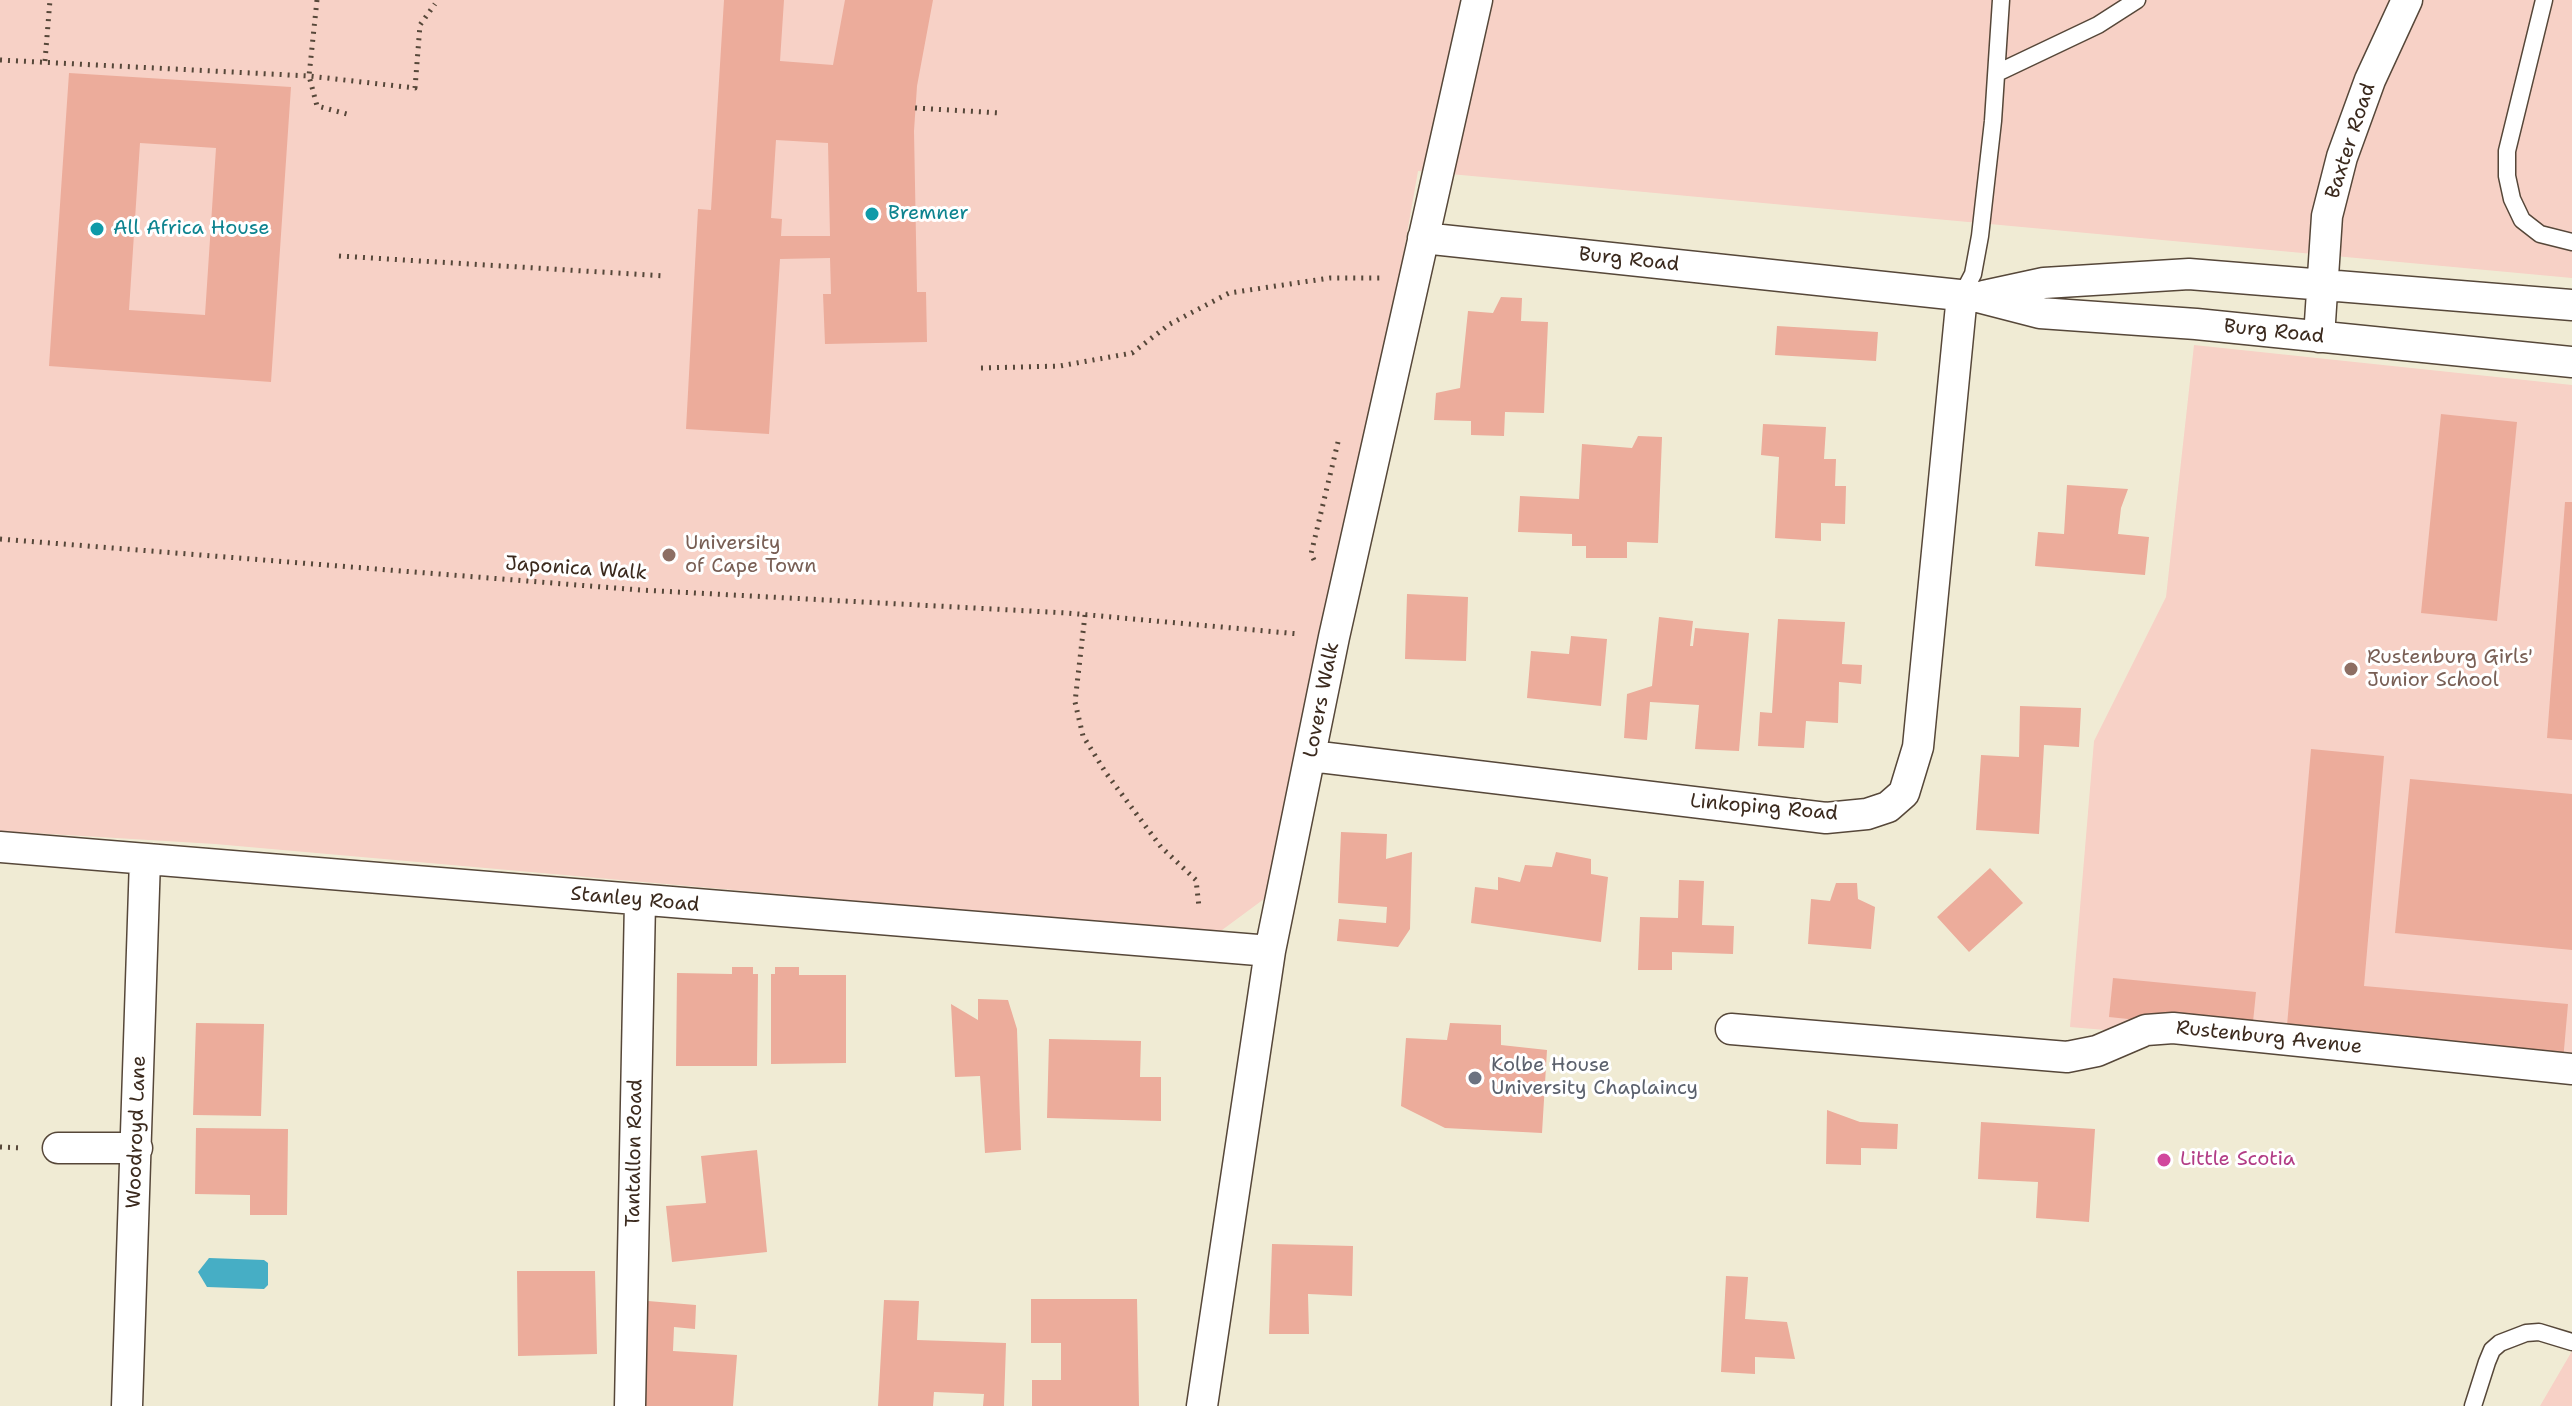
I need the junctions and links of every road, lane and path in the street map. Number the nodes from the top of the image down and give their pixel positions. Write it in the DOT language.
graph roads {
  1 [pos="50,0"];
  2 [pos="317,0"];
  3 [pos="1477,0"];
  4 [pos="2001,0"];
  5 [pos="2137,0"];
  6 [pos="2407,0"];
  7 [pos="2544,0"];
  8 [pos="435,4"];
  9 [pos="0,60"];
  10 [pos="45,61"];
  11 [pos="1997,73"];
  12 [pos="309,76"];
  13 [pos="915,108"];
  14 [pos="1001,113"];
  15 [pos="347,114"];
  16 [pos="1423,238"];
  17 [pos="2572,242"];
  18 [pos="339,256"];
  19 [pos="666,276"];
  20 [pos="1382,278"];
  21 [pos="2324,285"];
  22 [pos="1970,296"];
  23 [pos="2572,305"];
  24 [pos="2319,337"];
  25 [pos="2572,362"];
  26 [pos="981,368"];
  27 [pos="0,539"];
  28 [pos="1085,615"];
  29 [pos="1294,633"];
  30 [pos="1311,756"];
  31 [pos="0,828"];
  32 [pos="0,847"];
  33 [pos="68,853"];
  34 [pos="145,859"];
  35 [pos="640,901"];
  36 [pos="1199,907"];
  37 [pos="1270,951"];
  38 [pos="1731,1029"];
  39 [pos="2572,1069"];
  40 [pos="58,1148"];
  41 [pos="137,1148"];
  42 [pos="2572,1342"];
  43 [pos="127,1406"];
  44 [pos="630,1406"];
  45 [pos="1202,1406"];
  46 [pos="2473,1406"];
  1 -- 10 [label="path"];
  2 -- 12 [label="path"];
  3 -- 16 [label="street, Lovers Walk"];
  4 -- 11 [label="lane"];
  5 -- 11 [label="lane"];
  6 -- 21 [label="street, Baxter Road"];
  7 -- 17 [label="lane"];
  8 -- 12 [label="path"];
  9 -- 10 [label="path"];
  10 -- 12 [label="path"];
  11 -- 22 [label="lane"];
  12 -- 15 [label="path"];
  13 -- 14 [label="path"];
  16 -- 22 [label="street, Burg Road"];
  16 -- 30 [label="street, Lovers Walk"];
  18 -- 19 [label="path"];
  20 -- 26 [label="path"];
  21 -- 22 [label="street, Burg Road"];
  21 -- 23 [label="street, Burg Road"];
  21 -- 24 [label="street, Baxter Road"];
  22 -- 24 [label="street, Burg Road"];
  22 -- 30 [label="street, Linkoping Road"];
  24 -- 25 [label="street, Burg Road"];
  27 -- 28 [label="path, Japonica Walk"];
  28 -- 29 [label="path, Japonica Walk"];
  28 -- 36 [label="path"];
  30 -- 37 [label="street, Lovers Walk"];
  31 -- 33 [label="street"];
  32 -- 33 [label="street, Stanley Road"];
  33 -- 34 [label="street, Stanley Road"];
  34 -- 35 [label="street, Stanley Road"];
  34 -- 41 [label="street, Woodroyd Lane"];
  35 -- 37 [label="street, Stanley Road"];
  35 -- 44 [label="street, Tantallon Road"];
  37 -- 45 [label="street, Lovers Walk"];
  38 -- 39 [label="street, Rustenburg Avenue"];
  40 -- 41 [label="street"];
  41 -- 43 [label="street, Woodroyd Lane"];
  42 -- 46 [label="lane"];
}
